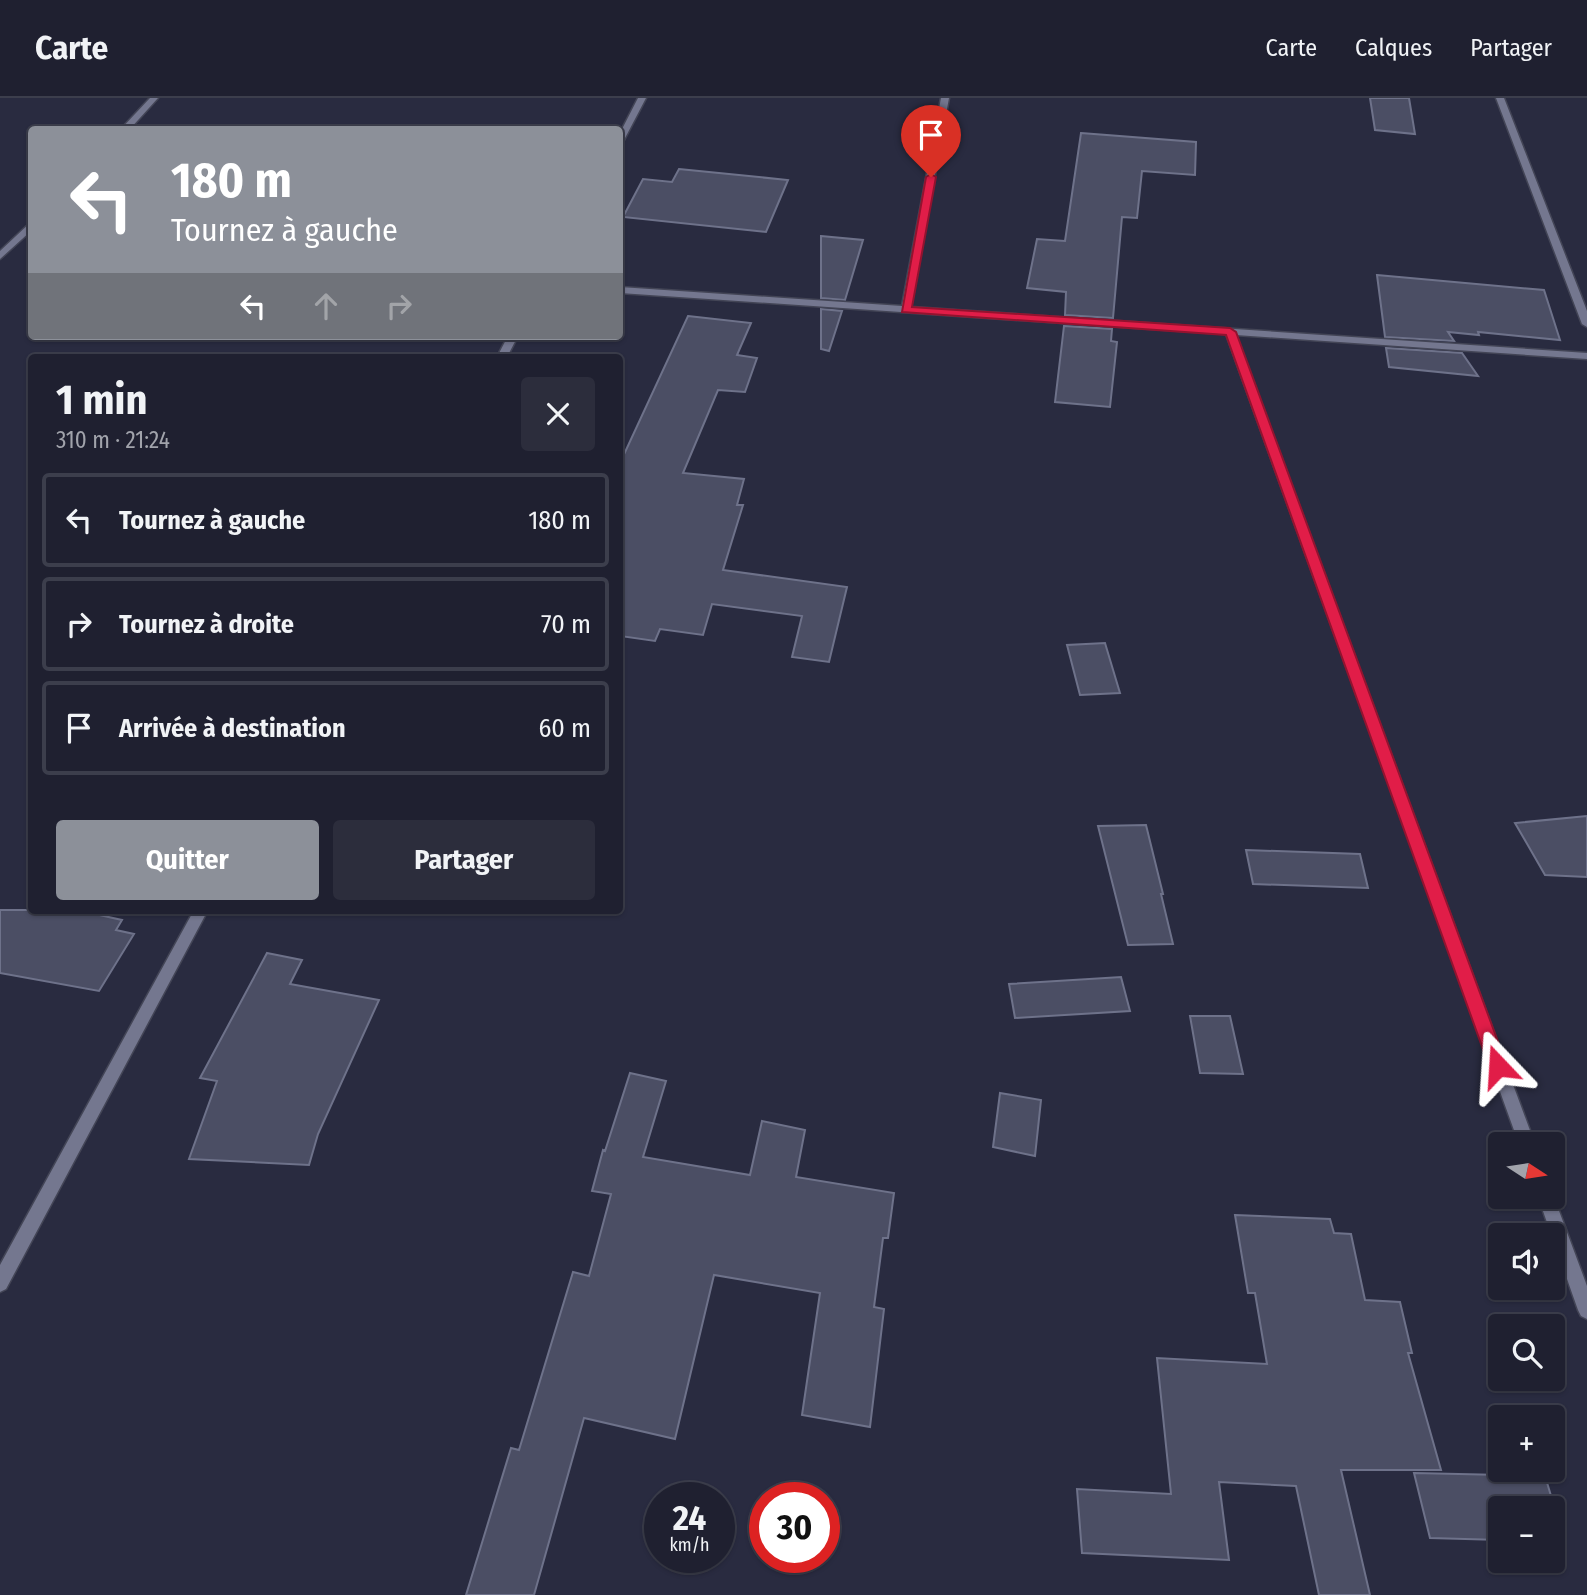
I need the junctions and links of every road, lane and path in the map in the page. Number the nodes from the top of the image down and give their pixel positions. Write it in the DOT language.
graph roads {
  1 [pos="154,98"];
  2 [pos="642,98"];
  3 [pos="946,98"];
  4 [pos="1500,98"];
  5 [pos="128,126"];
  6 [pos="623,134"];
  7 [pos="28,228"];
  8 [pos="0,256"];
  9 [pos="623,290"];
  10 [pos="906,309"];
  11 [pos="1587,324"];
  12 [pos="1230,332"];
  13 [pos="1587,356"];
  14 [pos="199,914"];
  15 [pos="1523,1132"];
  16 [pos="1550,1209"];
  17 [pos="0,1283"];
  18 [pos="1587,1310"];
  1 -- 5 [label="street"];
  2 -- 6 [label="street"];
  3 -- 10 [label="street"];
  4 -- 11 [label="street"];
  7 -- 8 [label="street"];
  9 -- 10 [label="street"];
  10 -- 12 [label="street"];
  12 -- 13 [label="street"];
  12 -- 15 [label="street"];
  14 -- 17 [label="street"];
  16 -- 18 [label="street"];
}
